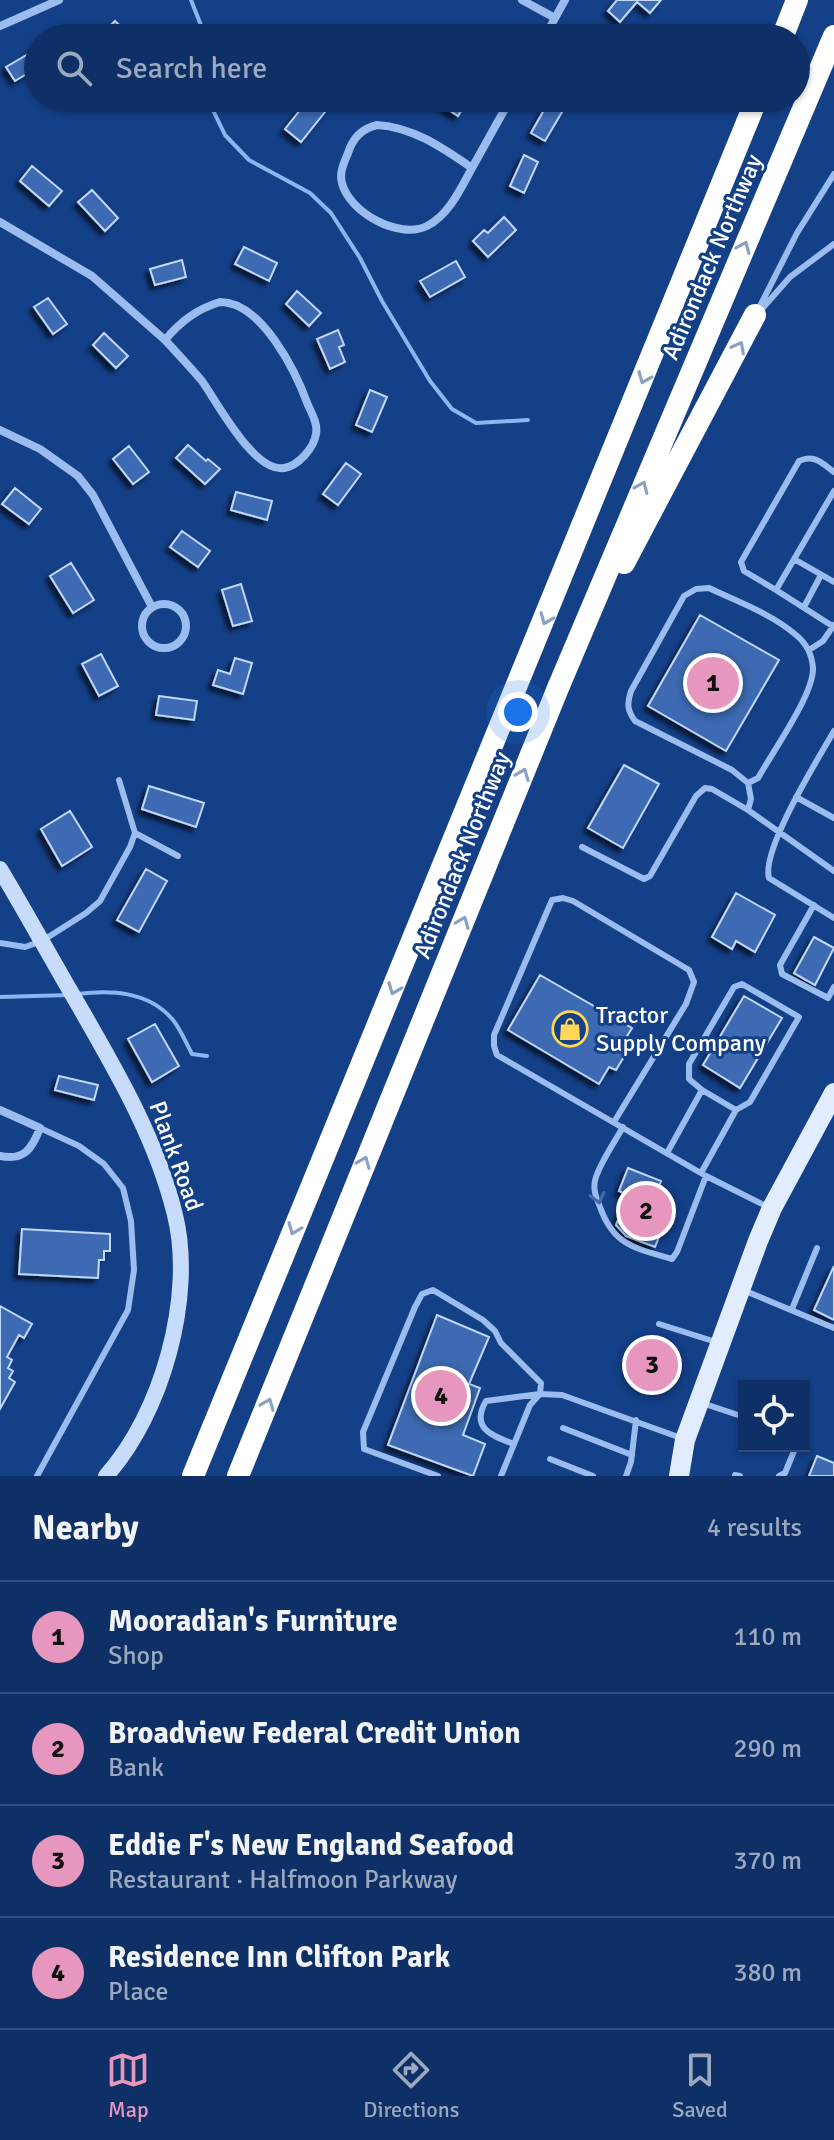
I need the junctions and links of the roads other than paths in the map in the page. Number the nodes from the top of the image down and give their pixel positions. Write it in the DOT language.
graph roads {
  1 [pos="59,0"];
  2 [pos="522,0"];
  3 [pos="565,0"];
  4 [pos="797,0"];
  5 [pos="555,18"];
  6 [pos="552,24"];
  7 [pos="788,24"];
  8 [pos="0,26"];
  9 [pos="834,36"];
  10 [pos="810,93"];
  11 [pos="503,112"];
  12 [pos="751,112"];
  13 [pos="802,112"];
  14 [pos="472,168"];
  15 [pos="834,174"];
  16 [pos="0,222"];
  17 [pos="834,244"];
  18 [pos="755,315"];
  19 [pos="165,340"];
  20 [pos="0,430"];
  21 [pos="834,472"];
  22 [pos="834,491"];
  23 [pos="794,559"];
  24 [pos="821,575"];
  25 [pos="834,582"];
  26 [pos="776,590"];
  27 [pos="152,607"];
  28 [pos="804,607"];
  29 [pos="834,626"];
  30 [pos="809,650"];
  31 [pos="558,688"];
  32 [pos="834,731"];
  33 [pos="119,780"];
  34 [pos="748,783"];
  35 [pos="796,797"];
  36 [pos="748,810"];
  37 [pos="834,818"];
  38 [pos="779,831"];
  39 [pos="135,833"];
  40 [pos="582,847"];
  41 [pos="178,856"];
  42 [pos="0,869"];
  43 [pos="834,871"];
  44 [pos="814,905"];
  45 [pos="834,918"];
  46 [pos="42,941"];
  47 [pos="0,943"];
  48 [pos="834,987"];
  49 [pos="702,1090"];
  50 [pos="834,1093"];
  51 [pos="736,1110"];
  52 [pos="0,1111"];
  53 [pos="614,1122"];
  54 [pos="623,1127"];
  55 [pos="40,1128"];
  56 [pos="667,1153"];
  57 [pos="0,1156"];
  58 [pos="704,1174"];
  59 [pos="772,1208"];
  60 [pos="817,1248"];
  61 [pos="740,1289"];
  62 [pos="792,1309"];
  63 [pos="659,1324"];
  64 [pos="834,1328"];
  65 [pos="720,1343"];
  66 [pos="540,1394"];
  67 [pos="698,1402"];
  68 [pos="738,1415"];
  69 [pos="636,1420"];
  70 [pos="563,1428"];
  71 [pos="685,1440"];
  72 [pos="514,1444"];
  73 [pos="794,1452"];
  74 [pos="632,1455"];
  75 [pos="550,1459"];
  76 [pos="37,1476"];
  77 [pos="106,1476"];
  78 [pos="193,1476"];
  79 [pos="238,1476"];
  80 [pos="438,1476"];
  81 [pos="501,1476"];
  82 [pos="593,1476"];
  83 [pos="626,1476"];
  84 [pos="679,1476"];
  85 [pos="779,1476"];
  1 -- 8 [label="street"];
  2 -- 5 [label="street"];
  3 -- 5 [label="street"];
  4 -- 7 [label="highway"];
  5 -- 6 [label="street"];
  10 -- 9 [label="highway, Adirondack Northway, one-way"];
  11 -- 14 [label="street"];
  12 -- 78 [label="highway, Adirondack Northway, one-way"];
  31 -- 13 [label="highway, Adirondack Northway, one-way"];
  14 -- 14 [label="street"];
  15 -- 18 [label="lane"];
  16 -- 19 [label="street"];
  17 -- 18 [label="lane"];
  31 -- 18 [label="highway, one-way"];
  19 -- 19 [label="street"];
  20 -- 27 [label="street"];
  21 -- 26 [label="lane"];
  22 -- 23 [label="lane"];
  23 -- 24 [label="lane"];
  23 -- 26 [label="lane"];
  24 -- 25 [label="lane"];
  24 -- 28 [label="lane"];
  26 -- 28 [label="lane"];
  27 -- 27 [label="street"];
  28 -- 29 [label="lane"];
  29 -- 30 [label="lane"];
  30 -- 34 [label="lane"];
  30 -- 34 [label="lane"];
  79 -- 31 [label="highway, Adirondack Northway, one-way"];
  32 -- 35 [label="lane"];
  33 -- 39 [label="lane"];
  34 -- 36 [label="lane"];
  35 -- 37 [label="lane"];
  35 -- 38 [label="lane"];
  36 -- 38 [label="lane"];
  36 -- 40 [label="lane"];
  38 -- 43 [label="lane"];
  38 -- 44 [label="lane"];
  39 -- 41 [label="lane"];
  39 -- 46 [label="lane"];
  42 -- 46 [label="street, Plank Road"];
  44 -- 45 [label="lane"];
  44 -- 48 [label="lane"];
  46 -- 47 [label="lane"];
  46 -- 77 [label="street, Plank Road"];
  49 -- 51 [label="lane"];
  49 -- 51 [label="lane"];
  49 -- 56 [label="lane"];
  50 -- 59 [label="main road"];
  51 -- 58 [label="lane"];
  52 -- 55 [label="street"];
  53 -- 53 [label="lane"];
  53 -- 54 [label="lane"];
  54 -- 56 [label="lane"];
  54 -- 58 [label="lane, one-way"];
  55 -- 57 [label="street"];
  55 -- 76 [label="lane"];
  56 -- 58 [label="lane"];
  58 -- 59 [label="lane"];
  59 -- 61 [label="main road"];
  60 -- 62 [label="lane"];
  61 -- 62 [label="lane"];
  61 -- 65 [label="main road"];
  62 -- 64 [label="lane"];
  63 -- 65 [label="lane"];
  65 -- 67 [label="main road"];
  66 -- 69 [label="lane"];
  66 -- 72 [label="lane"];
  66 -- 72 [label="lane"];
  66 -- 80 [label="lane"];
  67 -- 68 [label="lane"];
  67 -- 71 [label="main road"];
  69 -- 71 [label="lane"];
  69 -- 74 [label="lane"];
  70 -- 74 [label="lane"];
  71 -- 84 [label="main road"];
  72 -- 81 [label="lane"];
  73 -- 85 [label="lane"];
  74 -- 83 [label="lane"];
  75 -- 82 [label="lane"];
}
